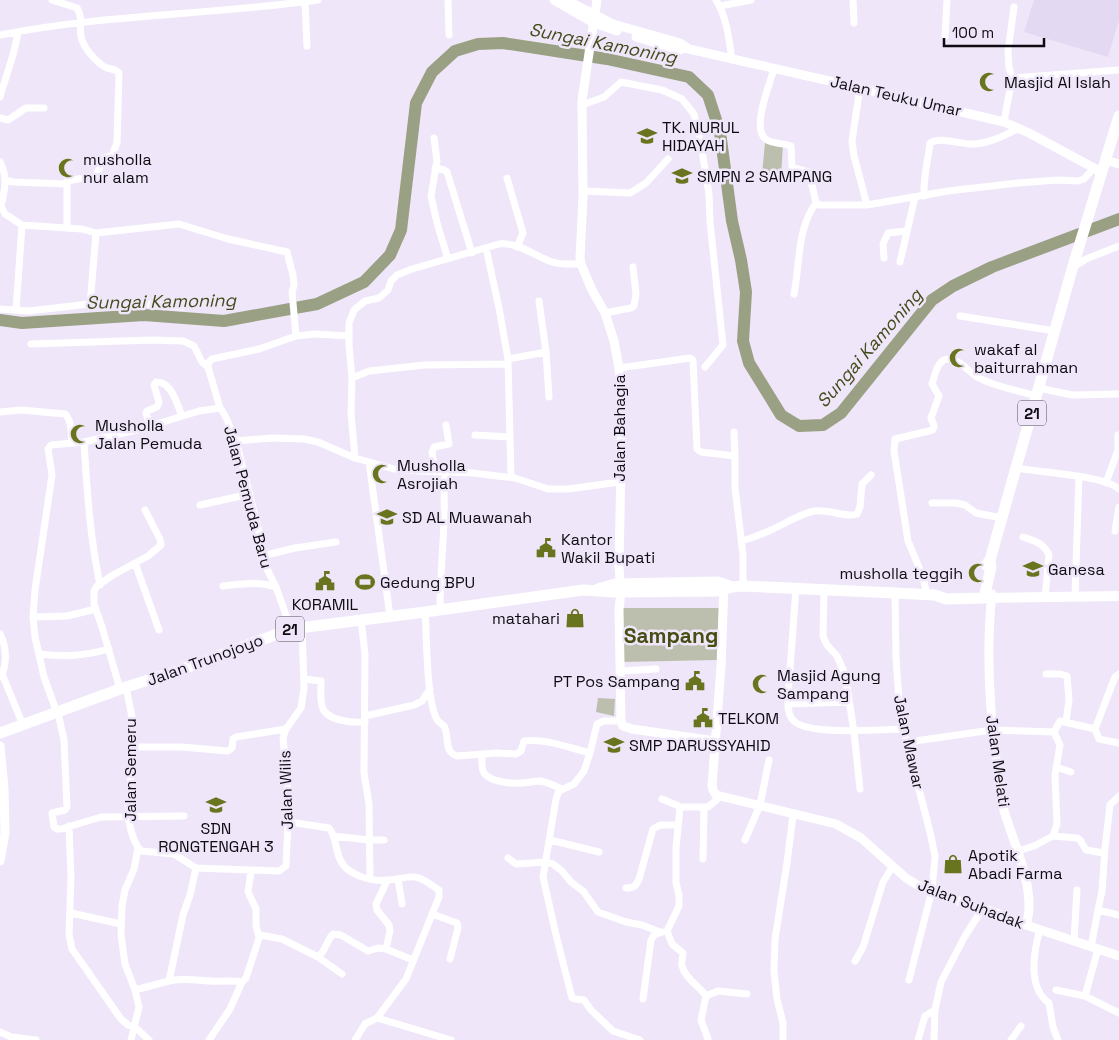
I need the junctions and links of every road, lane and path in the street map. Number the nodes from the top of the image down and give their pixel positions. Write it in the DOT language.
graph roads {
  1 [pos="52,0"];
  2 [pos="318,0"];
  3 [pos="448,0"];
  4 [pos="554,0"];
  5 [pos="566,0"];
  6 [pos="597,0"];
  7 [pos="751,0"];
  8 [pos="853,0"];
  9 [pos="947,0"];
  10 [pos="288,2"];
  11 [pos="305,2"];
  12 [pos="718,3"];
  13 [pos="1014,7"];
  14 [pos="594,19"];
  15 [pos="82,22"];
  16 [pos="854,23"];
  17 [pos="18,32"];
  18 [pos="0,35"];
  19 [pos="449,35"];
  20 [pos="945,36"];
  21 [pos="307,46"];
  22 [pos="732,60"];
  23 [pos="774,68"];
  24 [pos="1119,70"];
  25 [pos="1012,78"];
  26 [pos="860,88"];
  27 [pos="0,97"];
  28 [pos="582,105"];
  29 [pos="44,108"];
  30 [pos="1119,116"];
  31 [pos="0,118"];
  32 [pos="1004,122"];
  33 [pos="1019,128"];
  34 [pos="434,138"];
  35 [pos="668,159"];
  36 [pos="1105,160"];
  37 [pos="0,162"];
  38 [pos="1119,164"];
  39 [pos="435,168"];
  40 [pos="1097,170"];
  41 [pos="507,178"];
  42 [pos="5,180"];
  43 [pos="66,184"];
  44 [pos="583,191"];
  45 [pos="924,196"];
  46 [pos="915,197"];
  47 [pos="816,203"];
  48 [pos="866,205"];
  49 [pos="22,225"];
  50 [pos="67,228"];
  51 [pos="907,232"];
  52 [pos="96,233"];
  53 [pos="1119,246"];
  54 [pos="518,247"];
  55 [pos="486,248"];
  56 [pos="472,253"];
  57 [pos="884,258"];
  58 [pos="448,259"];
  59 [pos="900,262"];
  60 [pos="581,264"];
  61 [pos="633,267"];
  62 [pos="1073,267"];
  63 [pos="794,294"];
  64 [pos="539,301"];
  65 [pos="90,305"];
  66 [pos="182,307"];
  67 [pos="0,309"];
  68 [pos="16,310"];
  69 [pos="604,313"];
  70 [pos="960,316"];
  71 [pos="1055,331"];
  72 [pos="296,336"];
  73 [pos="349,336"];
  74 [pos="31,344"];
  75 [pos="546,352"];
  76 [pos="508,362"];
  77 [pos="705,366"];
  78 [pos="208,367"];
  79 [pos="620,368"];
  80 [pos="352,378"];
  81 [pos="1038,392"];
  82 [pos="1119,394"];
  83 [pos="549,397"];
  84 [pos="220,408"];
  85 [pos="0,412"];
  86 [pos="182,416"];
  87 [pos="446,425"];
  88 [pos="150,426"];
  89 [pos="734,432"];
  90 [pos="475,435"];
  91 [pos="1118,435"];
  92 [pos="510,437"];
  93 [pos="236,441"];
  94 [pos="84,442"];
  95 [pos="72,443"];
  96 [pos="735,456"];
  97 [pos="355,458"];
  98 [pos="370,462"];
  99 [pos="1016,468"];
  100 [pos="436,472"];
  101 [pos="445,473"];
  102 [pos="871,475"];
  103 [pos="1079,476"];
  104 [pos="513,477"];
  105 [pos="620,482"];
  106 [pos="1106,483"];
  107 [pos="1119,489"];
  108 [pos="250,494"];
  109 [pos="932,503"];
  110 [pos="200,505"];
  111 [pos="1119,507"];
  112 [pos="145,510"];
  113 [pos="1002,518"];
  114 [pos="1115,532"];
  115 [pos="1022,537"];
  116 [pos="742,541"];
  117 [pos="336,542"];
  118 [pos="262,556"];
  119 [pos="135,563"];
  120 [pos="100,585"];
  121 [pos="222,586"];
  122 [pos="276,587"];
  123 [pos="731,587"];
  124 [pos="618,588"];
  125 [pos="796,588"];
  126 [pos="824,589"];
  127 [pos="895,593"];
  128 [pos="987,594"];
  129 [pos="931,595"];
  130 [pos="1075,596"];
  131 [pos="1119,596"];
  132 [pos="1046,597"];
  133 [pos="96,609"];
  134 [pos="440,610"];
  135 [pos="425,612"];
  136 [pos="390,616"];
  137 [pos="33,617"];
  138 [pos="361,620"];
  139 [pos="297,628"];
  140 [pos="159,630"];
  141 [pos="0,634"];
  142 [pos="109,649"];
  143 [pos="39,654"];
  144 [pos="656,669"];
  145 [pos="620,670"];
  146 [pos="1046,674"];
  147 [pos="1119,674"];
  148 [pos="1,676"];
  149 [pos="304,679"];
  150 [pos="123,688"];
  151 [pos="430,689"];
  152 [pos="849,702"];
  153 [pos="788,704"];
  154 [pos="57,713"];
  155 [pos="365,719"];
  156 [pos="621,721"];
  157 [pos="1066,722"];
  158 [pos="23,725"];
  159 [pos="1096,728"];
  160 [pos="286,729"];
  161 [pos="903,729"];
  162 [pos="992,730"];
  163 [pos="854,732"];
  164 [pos="1054,732"];
  165 [pos="0,734"];
  166 [pos="715,741"];
  167 [pos="908,742"];
  168 [pos="1119,743"];
  169 [pos="0,746"];
  170 [pos="133,747"];
  171 [pos="590,753"];
  172 [pos="482,754"];
  173 [pos="769,760"];
  174 [pos="1056,767"];
  175 [pos="1071,772"];
  176 [pos="562,789"];
  177 [pos="860,789"];
  178 [pos="1119,796"];
  179 [pos="720,797"];
  180 [pos="662,798"];
  181 [pos="760,806"];
  182 [pos="681,807"];
  183 [pos="704,808"];
  184 [pos="793,815"];
  185 [pos="184,816"];
  186 [pos="128,817"];
  187 [pos="289,822"];
  188 [pos="678,825"];
  189 [pos="69,826"];
  190 [pos="333,836"];
  191 [pos="1053,836"];
  192 [pos="369,840"];
  193 [pos="384,840"];
  194 [pos="550,840"];
  195 [pos="745,840"];
  196 [pos="138,848"];
  197 [pos="1018,851"];
  198 [pos="599,852"];
  199 [pos="1104,853"];
  200 [pos="508,858"];
  201 [pos="702,859"];
  202 [pos="0,861"];
  203 [pos="547,862"];
  204 [pos="893,866"];
  205 [pos="196,868"];
  206 [pos="251,871"];
  207 [pos="370,879"];
  208 [pos="398,879"];
  209 [pos="387,881"];
  210 [pos="626,888"];
  211 [pos="932,890"];
  212 [pos="1076,890"];
  213 [pos="402,904"];
  214 [pos="982,908"];
  215 [pos="1098,910"];
  216 [pos="70,912"];
  217 [pos="432,914"];
  218 [pos="1119,915"];
  219 [pos="122,924"];
  220 [pos="1026,925"];
  221 [pos="1040,929"];
  222 [pos="664,932"];
  223 [pos="259,937"];
  224 [pos="1074,940"];
  225 [pos="1094,948"];
  226 [pos="386,949"];
  227 [pos="1119,956"];
  228 [pos="318,957"];
  229 [pos="450,959"];
  230 [pos="413,960"];
  231 [pos="855,961"];
  232 [pos="342,974"];
  233 [pos="909,980"];
  234 [pos="169,981"];
  235 [pos="242,982"];
  236 [pos="135,990"];
  237 [pos="1056,990"];
  238 [pos="747,994"];
  239 [pos="706,996"];
  240 [pos="1085,996"];
  241 [pos="643,999"];
  242 [pos="935,1010"];
  243 [pos="1119,1013"];
  244 [pos="376,1018"];
  245 [pos="1021,1026"];
  246 [pos="135,1027"];
  247 [pos="0,1032"];
  248 [pos="708,1039"];
  249 [pos="36,1040"];
  250 [pos="131,1040"];
  251 [pos="149,1040"];
  252 [pos="209,1040"];
  253 [pos="355,1040"];
  254 [pos="451,1040"];
  255 [pos="640,1040"];
  256 [pos="784,1040"];
  257 [pos="918,1040"];
  258 [pos="934,1040"];
  259 [pos="1011,1040"];
  260 [pos="1058,1040"];
  1 -- 15 [label="street"];
  2 -- 11 [label="street"];
  3 -- 19 [label="street"];
  4 -- 14 [label="street"];
  5 -- 14 [label="street"];
  6 -- 14 [label="street, Jalan Bahagia"];
  7 -- 12 [label="street"];
  8 -- 16 [label="street"];
  9 -- 20 [label="street"];
  10 -- 11 [label="street"];
  10 -- 15 [label="street"];
  11 -- 21 [label="street"];
  12 -- 22 [label="street"];
  13 -- 25 [label="street"];
  14 -- 22 [label="street, Jalan Teuku Umar"];
  14 -- 28 [label="street, Jalan Bahagia"];
  15 -- 17 [label="street"];
  15 -- 43 [label="street"];
  17 -- 18 [label="street"];
  17 -- 27 [label="street"];
  22 -- 23 [label="street, Jalan Teuku Umar"];
  23 -- 26 [label="street, Jalan Teuku Umar"];
  23 -- 47 [label="street"];
  24 -- 25 [label="street"];
  25 -- 32 [label="street"];
  26 -- 32 [label="street, Jalan Teuku Umar"];
  26 -- 48 [label="street"];
  28 -- 44 [label="street, Jalan Bahagia"];
  28 -- 77 [label="street"];
  29 -- 31 [label="street"];
  30 -- 36 [label="highway, 21"];
  32 -- 33 [label="street, Jalan Teuku Umar"];
  33 -- 40 [label="street, Jalan Teuku Umar"];
  33 -- 45 [label="street"];
  34 -- 39 [label="street"];
  35 -- 44 [label="street"];
  36 -- 38 [label="street"];
  36 -- 40 [label="highway, 21"];
  37 -- 42 [label="street"];
  39 -- 56 [label="street"];
  39 -- 58 [label="street"];
  40 -- 45 [label="street"];
  40 -- 62 [label="highway, 21"];
  41 -- 54 [label="street"];
  42 -- 43 [label="street"];
  42 -- 49 [label="street"];
  43 -- 50 [label="street"];
  44 -- 60 [label="street, Jalan Bahagia"];
  45 -- 46 [label="street"];
  46 -- 48 [label="street"];
  46 -- 51 [label="street"];
  47 -- 48 [label="street"];
  47 -- 63 [label="street"];
  49 -- 50 [label="street"];
  49 -- 68 [label="street"];
  50 -- 52 [label="street"];
  51 -- 57 [label="street"];
  51 -- 59 [label="street"];
  52 -- 65 [label="street"];
  52 -- 72 [label="street"];
  53 -- 62 [label="street"];
  54 -- 55 [label="street"];
  54 -- 60 [label="street"];
  55 -- 56 [label="street"];
  55 -- 76 [label="street"];
  56 -- 58 [label="street"];
  58 -- 73 [label="street"];
  60 -- 69 [label="street, Jalan Bahagia"];
  61 -- 69 [label="street"];
  62 -- 71 [label="highway, 21"];
  64 -- 75 [label="street"];
  65 -- 66 [label="street"];
  65 -- 68 [label="street"];
  67 -- 68 [label="street"];
  69 -- 79 [label="street, Jalan Bahagia"];
  70 -- 71 [label="street"];
  71 -- 81 [label="highway, 21"];
  72 -- 73 [label="street"];
  72 -- 78 [label="street"];
  73 -- 80 [label="street"];
  74 -- 78 [label="street"];
  75 -- 76 [label="street"];
  75 -- 83 [label="street"];
  76 -- 80 [label="street"];
  76 -- 92 [label="street"];
  78 -- 84 [label="street"];
  79 -- 96 [label="street"];
  79 -- 105 [label="street, Jalan Bahagia"];
  80 -- 97 [label="street"];
  81 -- 82 [label="street"];
  81 -- 99 [label="highway, 21"];
  81 -- 129 [label="street"];
  84 -- 86 [label="street, Jalan Pemuda Baru"];
  84 -- 93 [label="street, Jalan Pemuda Baru"];
  85 -- 95 [label="street"];
  86 -- 88 [label="street, Jalan Pemuda Baru"];
  86 -- 88 [label="street"];
  87 -- 100 [label="street"];
  88 -- 94 [label="street, Jalan Pemuda Baru"];
  89 -- 96 [label="street"];
  90 -- 92 [label="street"];
  91 -- 106 [label="street"];
  92 -- 104 [label="street"];
  93 -- 97 [label="street"];
  93 -- 108 [label="street, Jalan Pemuda Baru"];
  94 -- 95 [label="street, Jalan Pemuda Baru"];
  94 -- 120 [label="street"];
  95 -- 137 [label="street, Jalan Pemuda Baru"];
  96 -- 116 [label="street"];
  97 -- 98 [label="street"];
  98 -- 100 [label="street"];
  98 -- 136 [label="street"];
  99 -- 103 [label="street"];
  99 -- 113 [label="highway, 21"];
  100 -- 101 [label="street"];
  101 -- 104 [label="street"];
  101 -- 134 [label="street"];
  102 -- 116 [label="street"];
  103 -- 106 [label="street"];
  103 -- 130 [label="street"];
  104 -- 105 [label="street"];
  105 -- 124 [label="street, Jalan Bahagia"];
  106 -- 107 [label="street"];
  108 -- 110 [label="street"];
  108 -- 118 [label="street, Jalan Pemuda Baru"];
  109 -- 113 [label="street"];
  111 -- 114 [label="street"];
  112 -- 119 [label="street"];
  113 -- 128 [label="highway, 21"];
  115 -- 132 [label="street"];
  116 -- 123 [label="street"];
  117 -- 118 [label="street"];
  118 -- 122 [label="street, Jalan Pemuda Baru"];
  119 -- 120 [label="street"];
  119 -- 140 [label="street"];
  120 -- 133 [label="street"];
  121 -- 122 [label="street"];
  122 -- 139 [label="street, Jalan Pemuda Baru"];
  123 -- 124 [label="highway, 21"];
  123 -- 125 [label="highway, 21"];
  123 -- 166 [label="street"];
  124 -- 134 [label="highway, Jalan Trunojoyo / 21"];
  124 -- 145 [label="street, Jalan Bahagia"];
  125 -- 126 [label="highway, 21"];
  125 -- 153 [label="street"];
  126 -- 127 [label="highway, 21"];
  126 -- 152 [label="street"];
  127 -- 129 [label="highway, 21"];
  127 -- 161 [label="street, Jalan Mawar"];
  128 -- 129 [label="highway, 21"];
  128 -- 132 [label="main road"];
  128 -- 162 [label="street, Jalan Melati"];
  130 -- 131 [label="main road"];
  130 -- 132 [label="main road"];
  133 -- 137 [label="street"];
  133 -- 142 [label="street, Jalan Semeru"];
  134 -- 135 [label="highway, Jalan Trunojoyo / 21"];
  135 -- 136 [label="highway, Jalan Trunojoyo / 21"];
  135 -- 151 [label="street"];
  136 -- 138 [label="highway, Jalan Trunojoyo / 21"];
  137 -- 143 [label="street"];
  138 -- 139 [label="highway, Jalan Trunojoyo / 21"];
  138 -- 155 [label="street"];
  139 -- 149 [label="street, Jalan Wilis"];
  139 -- 150 [label="highway, Jalan Trunojoyo / 21"];
  141 -- 148 [label="street"];
  142 -- 143 [label="street"];
  142 -- 150 [label="street, Jalan Semeru"];
  143 -- 154 [label="street"];
  144 -- 145 [label="street"];
  145 -- 156 [label="street, Jalan Bahagia"];
  146 -- 157 [label="street"];
  147 -- 159 [label="street"];
  148 -- 158 [label="street"];
  149 -- 155 [label="street"];
  149 -- 160 [label="street, Jalan Wilis"];
  150 -- 154 [label="highway, Jalan Trunojoyo / 21"];
  150 -- 170 [label="street, Jalan Semeru"];
  151 -- 155 [label="street"];
  151 -- 172 [label="street"];
  152 -- 153 [label="street"];
  152 -- 163 [label="street"];
  153 -- 163 [label="street"];
  154 -- 158 [label="highway, Jalan Trunojoyo / 21"];
  154 -- 189 [label="street"];
  155 -- 192 [label="street"];
  156 -- 166 [label="street"];
  156 -- 171 [label="street"];
  157 -- 159 [label="street"];
  157 -- 164 [label="street"];
  158 -- 165 [label="highway, Jalan Trunojoyo / 21"];
  159 -- 168 [label="street"];
  160 -- 170 [label="street"];
  160 -- 187 [label="street, Jalan Wilis"];
  161 -- 163 [label="street"];
  161 -- 167 [label="street, Jalan Mawar"];
  162 -- 164 [label="street"];
  162 -- 167 [label="street"];
  162 -- 197 [label="street, Jalan Melati"];
  163 -- 177 [label="street"];
  164 -- 174 [label="street"];
  166 -- 179 [label="street"];
  167 -- 211 [label="street, Jalan Mawar"];
  169 -- 202 [label="street"];
  170 -- 186 [label="street, Jalan Semeru"];
  171 -- 172 [label="street"];
  171 -- 176 [label="street"];
  172 -- 176 [label="street"];
  173 -- 181 [label="street"];
  174 -- 175 [label="street"];
  174 -- 191 [label="street"];
  176 -- 194 [label="street"];
  178 -- 199 [label="street"];
  179 -- 181 [label="street, Jalan Suhadak"];
  179 -- 183 [label="street"];
  180 -- 182 [label="street"];
  181 -- 184 [label="street, Jalan Suhadak"];
  181 -- 195 [label="street"];
  182 -- 183 [label="street"];
  182 -- 188 [label="street"];
  183 -- 201 [label="street"];
  184 -- 204 [label="street, Jalan Suhadak"];
  184 -- 256 [label="street"];
  185 -- 186 [label="street"];
  186 -- 189 [label="street"];
  186 -- 196 [label="street, Jalan Semeru"];
  187 -- 190 [label="street"];
  187 -- 206 [label="street, Jalan Wilis"];
  188 -- 210 [label="street"];
  188 -- 222 [label="street"];
  189 -- 216 [label="street"];
  190 -- 192 [label="street"];
  190 -- 207 [label="street"];
  191 -- 197 [label="street"];
  191 -- 199 [label="street"];
  192 -- 193 [label="street"];
  192 -- 207 [label="street"];
  194 -- 198 [label="street"];
  194 -- 203 [label="street"];
  196 -- 205 [label="street"];
  196 -- 219 [label="street"];
  197 -- 220 [label="street, Jalan Melati"];
  199 -- 215 [label="street"];
  200 -- 203 [label="street"];
  203 -- 222 [label="street"];
  203 -- 255 [label="street"];
  204 -- 211 [label="street, Jalan Suhadak"];
  204 -- 231 [label="street"];
  205 -- 206 [label="street, Jalan Wilis"];
  205 -- 234 [label="street"];
  206 -- 223 [label="street"];
  207 -- 209 [label="street"];
  208 -- 209 [label="street"];
  208 -- 213 [label="street"];
  208 -- 217 [label="street"];
  209 -- 226 [label="street"];
  211 -- 214 [label="street, Jalan Suhadak"];
  211 -- 233 [label="street, Jalan Mawar"];
  212 -- 224 [label="street"];
  214 -- 220 [label="street, Jalan Suhadak"];
  214 -- 242 [label="street"];
  215 -- 218 [label="street"];
  215 -- 225 [label="street"];
  216 -- 219 [label="street"];
  216 -- 246 [label="street"];
  217 -- 229 [label="street"];
  217 -- 230 [label="street"];
  219 -- 236 [label="street"];
  220 -- 221 [label="street, Jalan Suhadak"];
  221 -- 224 [label="street, Jalan Suhadak"];
  221 -- 260 [label="street"];
  222 -- 239 [label="street"];
  222 -- 241 [label="street"];
  223 -- 228 [label="street"];
  223 -- 235 [label="street"];
  224 -- 225 [label="street, Jalan Suhadak"];
  225 -- 227 [label="street, Jalan Suhadak"];
  225 -- 240 [label="street"];
  226 -- 228 [label="street"];
  226 -- 230 [label="street"];
  228 -- 232 [label="street"];
  230 -- 244 [label="street"];
  234 -- 235 [label="street"];
  234 -- 236 [label="street"];
  235 -- 252 [label="street"];
  236 -- 246 [label="street"];
  237 -- 240 [label="street"];
  238 -- 239 [label="street"];
  239 -- 248 [label="street"];
  240 -- 243 [label="street"];
  242 -- 257 [label="street"];
  242 -- 258 [label="street"];
  244 -- 253 [label="street"];
  244 -- 254 [label="street"];
  245 -- 259 [label="street"];
  246 -- 250 [label="street"];
  246 -- 251 [label="street"];
  247 -- 249 [label="street"];
}
